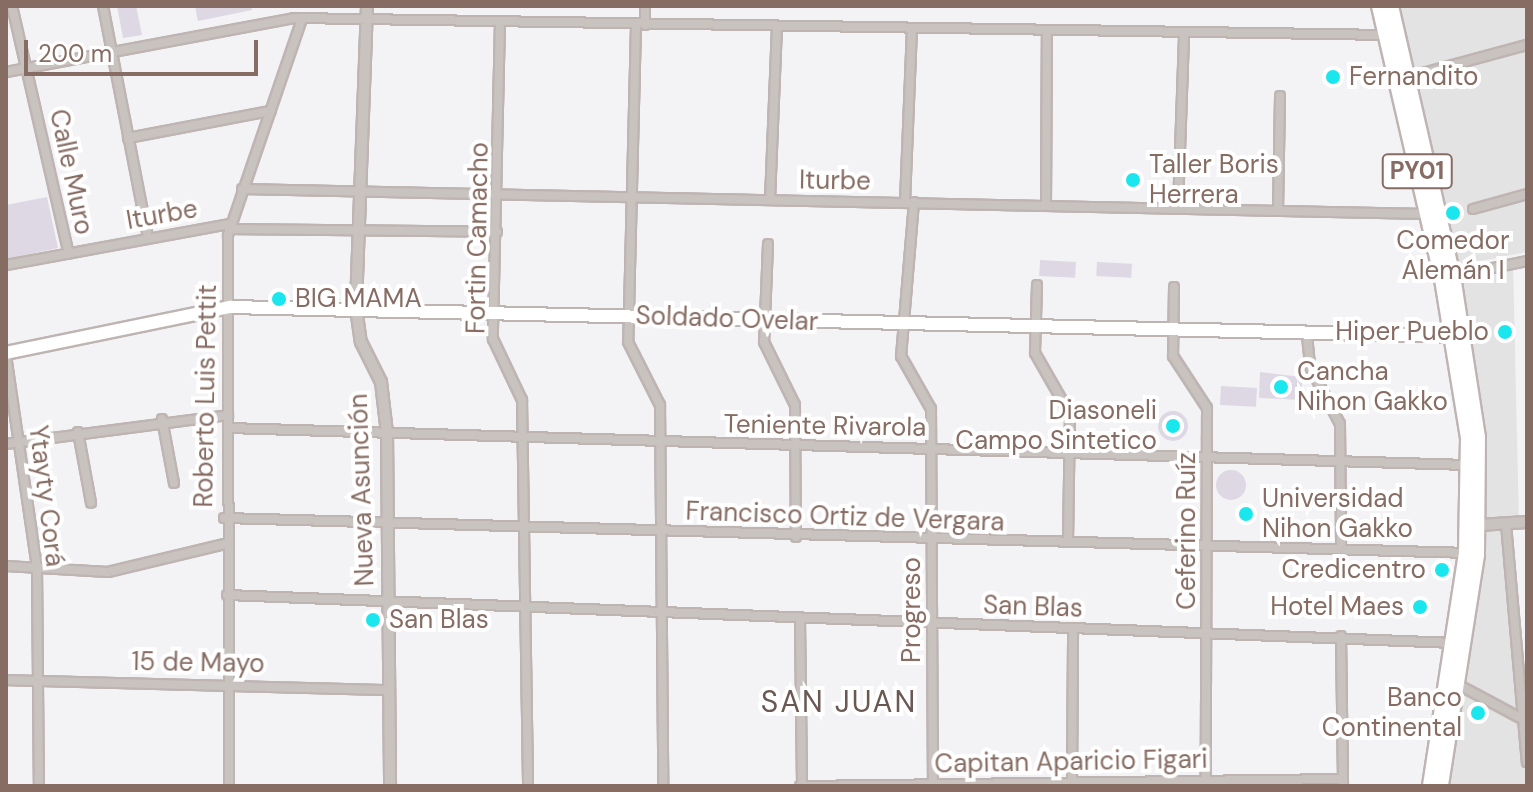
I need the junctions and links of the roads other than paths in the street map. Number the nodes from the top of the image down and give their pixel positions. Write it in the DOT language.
graph roads {
  1 [pos="12,6"];
  2 [pos="103,6"];
  3 [pos="296,6"];
  4 [pos="367,6"];
  5 [pos="645,6"];
  6 [pos="1379,6"];
  7 [pos="1391,6"];
  8 [pos="298,18"];
  9 [pos="366,18"];
  10 [pos="500,21"];
  11 [pos="641,25"];
  12 [pos="777,26"];
  13 [pos="912,29"];
  14 [pos="1047,32"];
  15 [pos="1184,33"];
  16 [pos="1386,35"];
  17 [pos="1527,45"];
  18 [pos="112,51"];
  19 [pos="28,68"];
  20 [pos="6,72"];
  21 [pos="1408,77"];
  22 [pos="1280,96"];
  23 [pos="270,111"];
  24 [pos="128,138"];
  25 [pos="242,189"];
  26 [pos="359,194"];
  27 [pos="1527,194"];
  28 [pos="498,196"];
  29 [pos="636,197"];
  30 [pos="770,200"];
  31 [pos="910,202"];
  32 [pos="1046,205"];
  33 [pos="1178,208"];
  34 [pos="1473,209"];
  35 [pos="1278,211"];
  36 [pos="1427,214"];
  37 [pos="230,226"];
  38 [pos="358,229"];
  39 [pos="497,232"];
  40 [pos="148,238"];
  41 [pos="768,244"];
  42 [pos="69,254"];
  43 [pos="1527,261"];
  44 [pos="6,265"];
  45 [pos="1453,276"];
  46 [pos="1037,285"];
  47 [pos="1174,287"];
  48 [pos="230,307"];
  49 [pos="356,308"];
  50 [pos="494,312"];
  51 [pos="629,315"];
  52 [pos="764,323"];
  53 [pos="900,324"];
  54 [pos="1036,328"];
  55 [pos="1173,333"];
  56 [pos="1307,336"];
  57 [pos="1458,336"];
  58 [pos="6,354"];
  59 [pos="228,415"];
  60 [pos="162,419"];
  61 [pos="228,428"];
  62 [pos="78,432"];
  63 [pos="387,433"];
  64 [pos="522,438"];
  65 [pos="20,441"];
  66 [pos="660,441"];
  67 [pos="6,444"];
  68 [pos="796,447"];
  69 [pos="930,448"];
  70 [pos="1070,456"];
  71 [pos="1207,458"];
  72 [pos="1340,461"];
  73 [pos="1469,465"];
  74 [pos="174,483"];
  75 [pos="91,503"];
  76 [pos="224,518"];
  77 [pos="1527,522"];
  78 [pos="387,523"];
  79 [pos="1506,524"];
  80 [pos="1479,525"];
  81 [pos="523,527"];
  82 [pos="658,531"];
  83 [pos="796,537"];
  84 [pos="932,541"];
  85 [pos="1068,542"];
  86 [pos="225,544"];
  87 [pos="1205,546"];
  88 [pos="1341,547"];
  89 [pos="1466,553"];
  90 [pos="6,566"];
  91 [pos="37,568"];
  92 [pos="227,595"];
  93 [pos="388,600"];
  94 [pos="525,608"];
  95 [pos="662,613"];
  96 [pos="800,619"];
  97 [pos="933,623"];
  98 [pos="1527,623"];
  99 [pos="1515,624"];
  100 [pos="1073,629"];
  101 [pos="1207,632"];
  102 [pos="1341,636"];
  103 [pos="1453,643"];
  104 [pos="6,680"];
  105 [pos="36,681"];
  106 [pos="227,682"];
  107 [pos="1456,684"];
  108 [pos="389,690"];
  109 [pos="1525,721"];
  110 [pos="1527,762"];
  111 [pos="1343,782"];
  112 [pos="1206,783"];
  113 [pos="1072,784"];
  114 [pos="932,785"];
  115 [pos="39,786"];
  116 [pos="229,786"];
  117 [pos="390,786"];
  118 [pos="528,786"];
  119 [pos="663,786"];
  120 [pos="801,786"];
  121 [pos="1430,786"];
  122 [pos="1441,786"];
  1 -- 19 [label="street, Calle Muro"];
  2 -- 18 [label="street"];
  3 -- 8 [label="street, Roberto Luis Pettit"];
  4 -- 9 [label="street, Nueva Asunción"];
  5 -- 11 [label="street"];
  6 -- 16 [label="highway, PY01"];
  7 -- 21 [label="highway, PY01"];
  8 -- 9 [label="street"];
  8 -- 18 [label="street"];
  8 -- 23 [label="street, Roberto Luis Pettit"];
  9 -- 10 [label="street"];
  9 -- 26 [label="street, Nueva Asunción"];
  10 -- 11 [label="street"];
  10 -- 28 [label="street, Fortin Camacho"];
  11 -- 12 [label="street"];
  11 -- 29 [label="street"];
  12 -- 13 [label="street"];
  12 -- 30 [label="street"];
  13 -- 14 [label="street"];
  13 -- 31 [label="street, Progreso"];
  14 -- 15 [label="street"];
  14 -- 32 [label="street"];
  15 -- 16 [label="street"];
  15 -- 33 [label="street"];
  16 -- 36 [label="highway, PY01"];
  17 -- 21 [label="street"];
  18 -- 19 [label="street"];
  18 -- 24 [label="street"];
  19 -- 20 [label="street"];
  19 -- 42 [label="street, Calle Muro"];
  21 -- 45 [label="highway, PY01"];
  22 -- 35 [label="street"];
  23 -- 24 [label="street"];
  23 -- 25 [label="street, Roberto Luis Pettit"];
  24 -- 40 [label="street"];
  25 -- 26 [label="street, Iturbe"];
  25 -- 37 [label="street, Roberto Luis Pettit"];
  26 -- 28 [label="street, Iturbe"];
  26 -- 38 [label="street, Nueva Asunción"];
  27 -- 34 [label="street"];
  28 -- 29 [label="street, Iturbe"];
  28 -- 39 [label="street, Fortin Camacho"];
  29 -- 30 [label="street, Iturbe"];
  29 -- 51 [label="street"];
  30 -- 31 [label="street, Iturbe"];
  31 -- 32 [label="street, Iturbe"];
  31 -- 53 [label="street, Progreso"];
  32 -- 33 [label="street, Iturbe"];
  33 -- 35 [label="street, Iturbe"];
  35 -- 36 [label="street, Iturbe"];
  36 -- 57 [label="highway, PY01"];
  37 -- 38 [label="street, Iturbe"];
  37 -- 40 [label="street, Iturbe"];
  37 -- 48 [label="street, Roberto Luis Pettit"];
  38 -- 39 [label="street, Iturbe"];
  38 -- 49 [label="street, Nueva Asunción"];
  39 -- 50 [label="street, Fortin Camacho"];
  40 -- 42 [label="street, Iturbe"];
  41 -- 52 [label="street"];
  42 -- 44 [label="street, Iturbe"];
  43 -- 45 [label="street"];
  45 -- 57 [label="highway, PY01"];
  46 -- 54 [label="street"];
  47 -- 55 [label="street, Ceferino Ruíz"];
  48 -- 49 [label="main road, Soldado Ovelar"];
  48 -- 58 [label="main road, Soldado Ovelar"];
  48 -- 59 [label="street, Roberto Luis Pettit"];
  49 -- 50 [label="main road, Soldado Ovelar"];
  49 -- 63 [label="street, Nueva Asunción"];
  50 -- 51 [label="main road, Soldado Ovelar"];
  50 -- 64 [label="street, Fortin Camacho"];
  51 -- 52 [label="main road, Soldado Ovelar"];
  51 -- 66 [label="street"];
  52 -- 53 [label="main road, Soldado Ovelar"];
  52 -- 68 [label="street"];
  53 -- 54 [label="main road, Soldado Ovelar"];
  53 -- 69 [label="street, Progreso"];
  54 -- 55 [label="main road, Soldado Ovelar"];
  54 -- 70 [label="street"];
  55 -- 56 [label="main road, Soldado Ovelar"];
  55 -- 71 [label="street, Ceferino Ruíz"];
  56 -- 57 [label="main road, Soldado Ovelar"];
  56 -- 72 [label="street"];
  57 -- 73 [label="highway, PY01"];
  57 -- 80 [label="highway, PY01"];
  58 -- 65 [label="street, Ytayty Corá"];
  59 -- 60 [label="street"];
  59 -- 61 [label="street, Roberto Luis Pettit"];
  60 -- 62 [label="street"];
  60 -- 74 [label="street"];
  61 -- 63 [label="street, Teniente Rivarola"];
  61 -- 76 [label="street, Roberto Luis Pettit"];
  62 -- 65 [label="street"];
  62 -- 75 [label="street"];
  63 -- 64 [label="street, Teniente Rivarola"];
  63 -- 78 [label="street, Nueva Asunción"];
  64 -- 66 [label="street, Teniente Rivarola"];
  64 -- 81 [label="street, Fortin Camacho"];
  65 -- 67 [label="street"];
  65 -- 91 [label="street, Ytayty Corá"];
  66 -- 68 [label="street, Teniente Rivarola"];
  66 -- 82 [label="street"];
  68 -- 69 [label="street, Teniente Rivarola"];
  68 -- 83 [label="street"];
  69 -- 70 [label="street, Teniente Rivarola"];
  69 -- 84 [label="street, Progreso"];
  70 -- 71 [label="street, Teniente Rivarola"];
  70 -- 85 [label="street"];
  71 -- 72 [label="street, Teniente Rivarola"];
  71 -- 87 [label="street, Ceferino Ruíz"];
  72 -- 73 [label="street, Teniente Rivarola"];
  72 -- 88 [label="street"];
  73 -- 89 [label="highway, PY01"];
  76 -- 78 [label="street, Francisco Ortiz de Vergara"];
  76 -- 86 [label="street, Roberto Luis Pettit"];
  77 -- 79 [label="street"];
  78 -- 81 [label="street, Francisco Ortiz de Vergara"];
  78 -- 93 [label="street, Nueva Asunción"];
  79 -- 80 [label="street"];
  79 -- 99 [label="street"];
  80 -- 107 [label="highway, PY01"];
  81 -- 82 [label="street, Francisco Ortiz de Vergara"];
  81 -- 94 [label="street, Fortin Camacho"];
  82 -- 83 [label="street, Francisco Ortiz de Vergara"];
  82 -- 95 [label="street"];
  83 -- 84 [label="street, Francisco Ortiz de Vergara"];
  84 -- 85 [label="street, Francisco Ortiz de Vergara"];
  84 -- 97 [label="street, Progreso"];
  85 -- 87 [label="street, Francisco Ortiz de Vergara"];
  86 -- 91 [label="street"];
  86 -- 92 [label="street, Roberto Luis Pettit"];
  87 -- 88 [label="street, Francisco Ortiz de Vergara"];
  87 -- 101 [label="street, Ceferino Ruíz"];
  88 -- 89 [label="street, Francisco Ortiz de Vergara"];
  89 -- 103 [label="highway, PY01"];
  90 -- 91 [label="street"];
  91 -- 105 [label="street, Ytayty Corá"];
  92 -- 93 [label="street, San Blas"];
  92 -- 106 [label="street, Roberto Luis Pettit"];
  93 -- 94 [label="street, San Blas"];
  93 -- 108 [label="street, Nueva Asunción"];
  94 -- 95 [label="street, San Blas"];
  94 -- 118 [label="street, Fortin Camacho"];
  95 -- 96 [label="street, San Blas"];
  95 -- 119 [label="street"];
  96 -- 97 [label="street, San Blas"];
  96 -- 120 [label="street"];
  97 -- 100 [label="street, San Blas"];
  97 -- 114 [label="street, Progreso"];
  98 -- 99 [label="street"];
  99 -- 109 [label="street"];
  100 -- 101 [label="street, San Blas"];
  100 -- 113 [label="street"];
  101 -- 102 [label="street, San Blas"];
  101 -- 112 [label="street, Ceferino Ruíz"];
  102 -- 103 [label="street, San Blas"];
  102 -- 111 [label="street"];
  103 -- 121 [label="highway, PY01"];
  104 -- 105 [label="street, 15 de Mayo"];
  105 -- 106 [label="street, 15 de Mayo"];
  105 -- 115 [label="street, Ytayty Corá"];
  106 -- 108 [label="street, 15 de Mayo"];
  106 -- 116 [label="street, Roberto Luis Pettit"];
  107 -- 109 [label="street"];
  107 -- 122 [label="highway, PY01"];
  108 -- 117 [label="street, Nueva Asunción"];
  109 -- 110 [label="street"];
  111 -- 112 [label="street, Capitan Aparicio Figari"];
  112 -- 113 [label="street, Capitan Aparicio Figari"];
  113 -- 114 [label="street, Capitan Aparicio Figari"];
  114 -- 120 [label="street, Capitan Aparicio Figari"];
}
